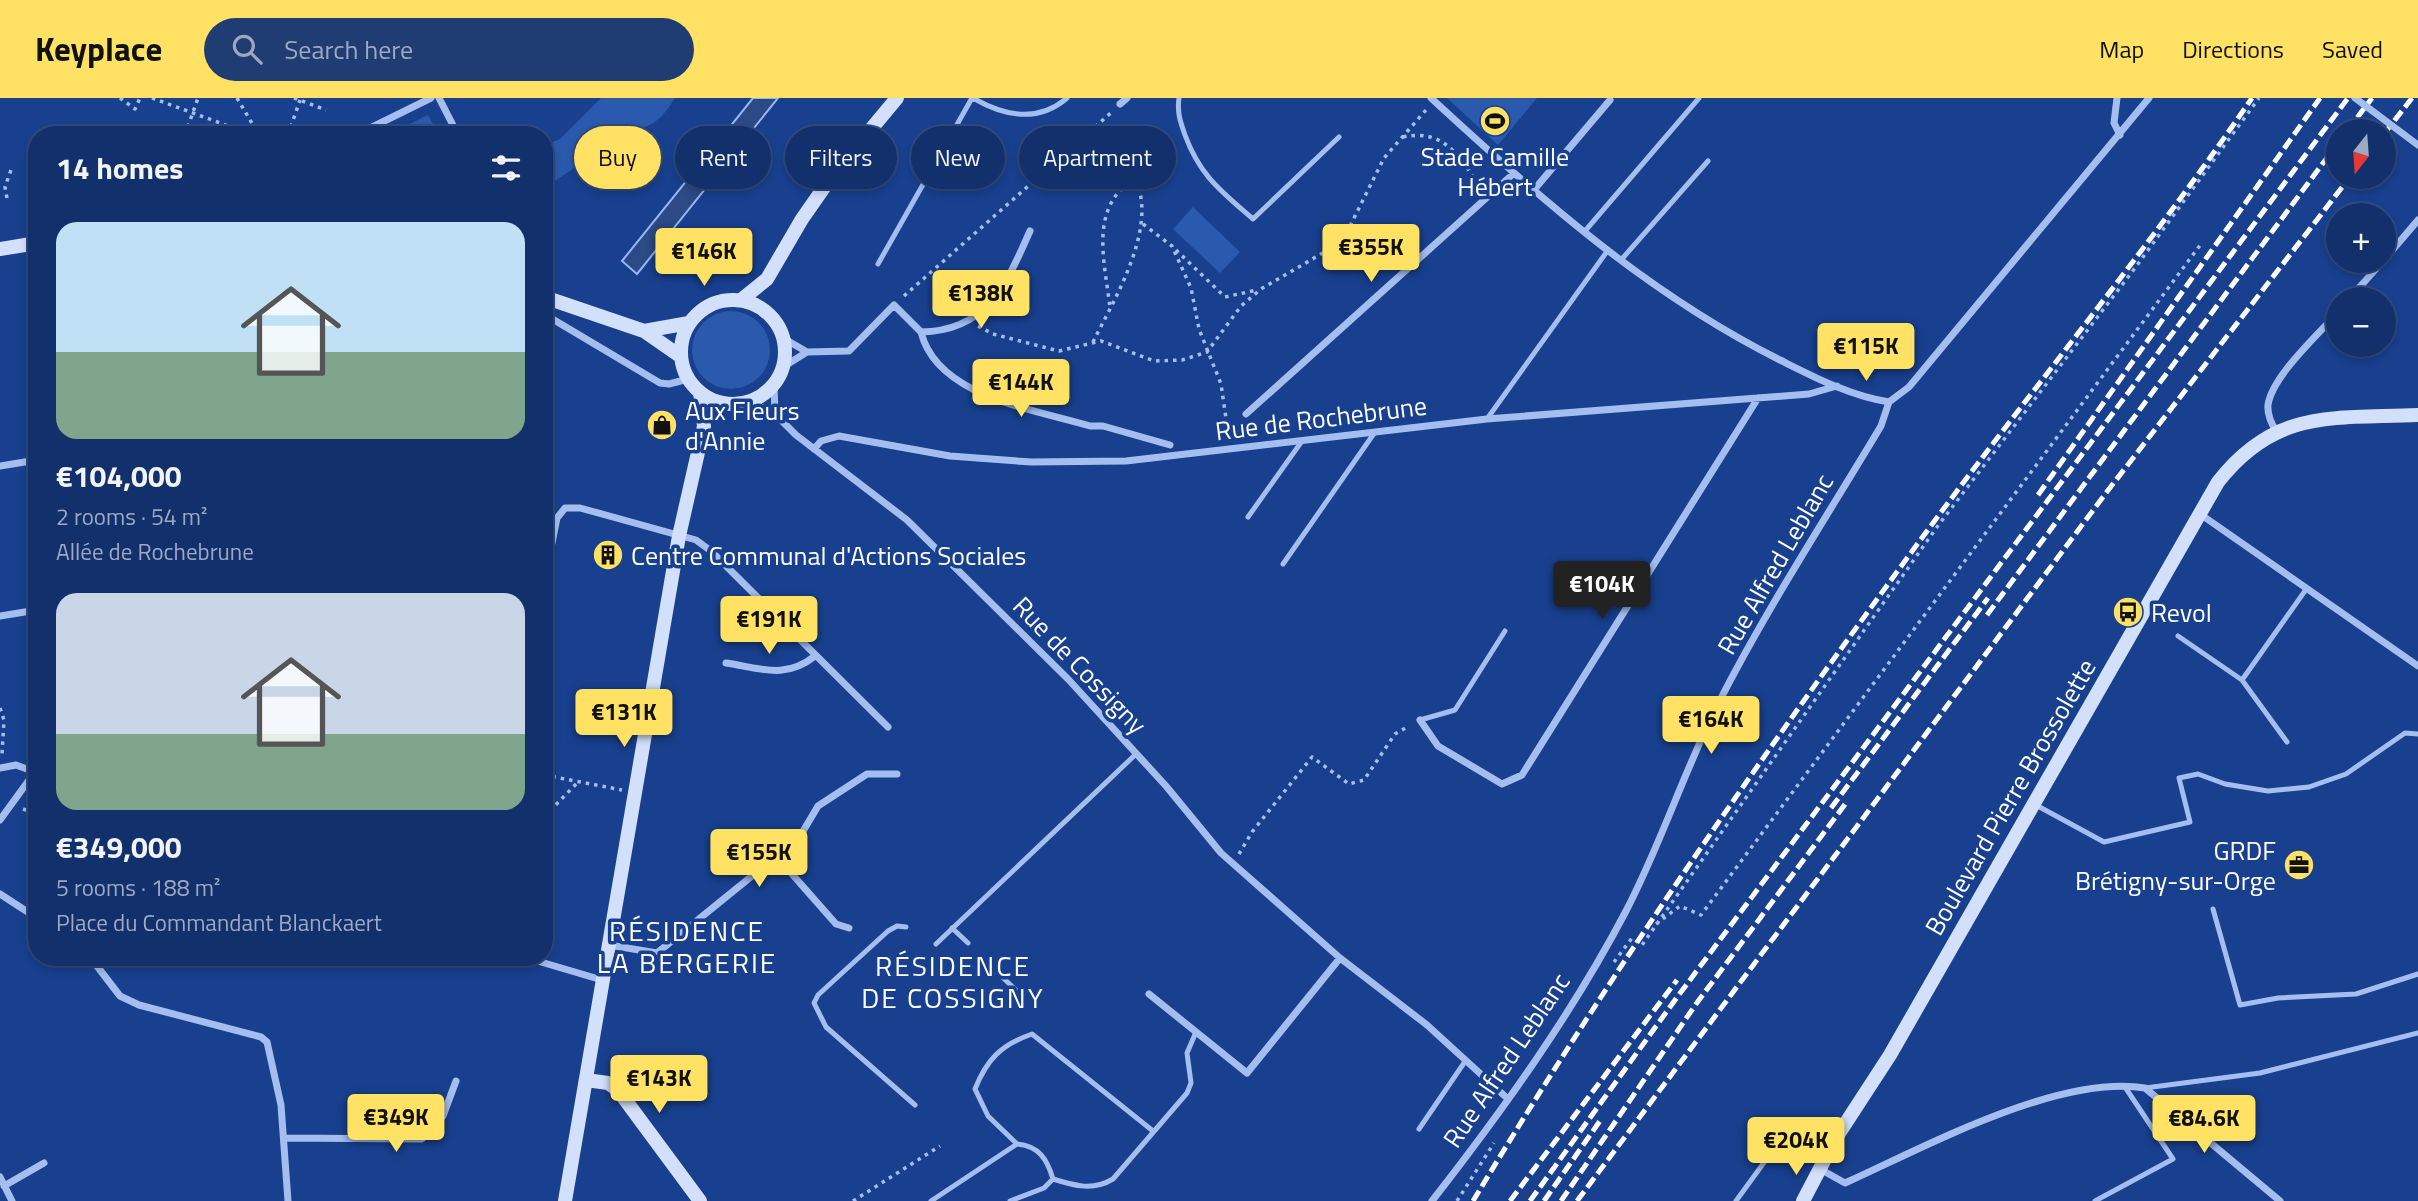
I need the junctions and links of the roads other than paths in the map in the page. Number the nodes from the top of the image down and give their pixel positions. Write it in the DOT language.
graph roads {
  1 [pos="431,98"];
  2 [pos="439,98"];
  3 [pos="897,98"];
  4 [pos="972,98"];
  5 [pos="1068,98"];
  6 [pos="1126,98"];
  7 [pos="1179,98"];
  8 [pos="1699,98"];
  9 [pos="2117,98"];
  10 [pos="2149,98"];
  11 [pos="2355,98"];
  12 [pos="1432,100"];
  13 [pos="1610,100"];
  14 [pos="1120,104"];
  15 [pos="374,126"];
  16 [pos="453,126"];
  17 [pos="2120,135"];
  18 [pos="1339,137"];
  19 [pos="2418,145"];
  20 [pos="1709,161"];
  21 [pos="1513,174"];
  22 [pos="1533,191"];
  23 [pos="2418,220"];
  24 [pos="1585,231"];
  25 [pos="1030,232"];
  26 [pos="28,244"];
  27 [pos="2396,245"];
  28 [pos="0,249"];
  29 [pos="1608,250"];
  30 [pos="1621,260"];
  31 [pos="878,264"];
  32 [pos="2372,273"];
  33 [pos="765,281"];
  34 [pos="2359,287"];
  35 [pos="553,300"];
  36 [pos="741,300"];
  37 [pos="765,310"];
  38 [pos="553,319"];
  39 [pos="688,323"];
  40 [pos="2326,326"];
  41 [pos="644,331"];
  42 [pos="921,332"];
  43 [pos="783,338"];
  44 [pos="807,352"];
  45 [pos="680,356"];
  46 [pos="783,367"];
  47 [pos="688,379"];
  48 [pos="774,384"];
  49 [pos="1836,386"];
  50 [pos="700,393"];
  51 [pos="1758,398"];
  52 [pos="748,401"];
  53 [pos="1889,402"];
  54 [pos="724,403"];
  55 [pos="775,414"];
  56 [pos="1247,414"];
  57 [pos="2418,415"];
  58 [pos="1487,419"];
  59 [pos="704,426"];
  60 [pos="2276,431"];
  61 [pos="1375,432"];
  62 [pos="1302,441"];
  63 [pos="1170,445"];
  64 [pos="814,449"];
  65 [pos="28,461"];
  66 [pos="0,466"];
  67 [pos="2200,514"];
  68 [pos="1248,517"];
  69 [pos="678,536"];
  70 [pos="553,538"];
  71 [pos="1283,564"];
  72 [pos="2307,588"];
  73 [pos="28,612"];
  74 [pos="0,617"];
  75 [pos="1505,631"];
  76 [pos="2178,636"];
  77 [pos="815,656"];
  78 [pos="726,663"];
  79 [pos="2418,666"];
  80 [pos="2242,680"];
  81 [pos="1420,720"];
  82 [pos="888,727"];
  83 [pos="2418,734"];
  84 [pos="2287,741"];
  85 [pos="1136,754"];
  86 [pos="2,767"];
  87 [pos="28,769"];
  88 [pos="897,774"];
  89 [pos="28,782"];
  90 [pos="2033,804"];
  91 [pos="0,820"];
  92 [pos="777,857"];
  93 [pos="0,894"];
  94 [pos="2213,909"];
  95 [pos="28,912"];
  96 [pos="906,927"];
  97 [pos="849,928"];
  98 [pos="952,928"];
  99 [pos="968,943"];
  100 [pos="936,944"];
  101 [pos="608,945"];
  102 [pos="1340,958"];
  103 [pos="97,966"];
  104 [pos="553,966"];
  105 [pos="993,968"];
  106 [pos="2418,974"];
  107 [pos="602,980"];
  108 [pos="1149,994"];
  109 [pos="1021,995"];
  110 [pos="1196,1032"];
  111 [pos="2418,1032"];
  112 [pos="1466,1060"];
  113 [pos="586,1080"];
  114 [pos="456,1081"];
  115 [pos="2123,1085"];
  116 [pos="2145,1088"];
  117 [pos="1508,1099"];
  118 [pos="915,1105"];
  119 [pos="1789,1128"];
  120 [pos="1419,1129"];
  121 [pos="1153,1131"];
  122 [pos="285,1138"];
  123 [pos="1017,1144"];
  124 [pos="44,1163"];
  125 [pos="1820,1169"];
  126 [pos="0,1177"];
  127 [pos="1053,1180"];
  128 [pos="4,1186"];
  129 [pos="12,1201"];
  130 [pos="288,1201"];
  131 [pos="565,1201"];
  132 [pos="700,1201"];
  133 [pos="931,1201"];
  134 [pos="1010,1201"];
  135 [pos="1432,1201"];
  136 [pos="1736,1201"];
  137 [pos="1803,1201"];
  138 [pos="2095,1201"];
  139 [pos="2280,1201"];
  1 -- 15 [label="street"];
  2 -- 16 [label="street"];
  3 -- 33 [label="street"];
  4 -- 5 [label="lane"];
  4 -- 31 [label="lane"];
  6 -- 14 [label="street"];
  7 -- 18 [label="lane"];
  8 -- 24 [label="lane"];
  9 -- 17 [label="street"];
  10 -- 17 [label="street, Rue Alfred Leblanc"];
  11 -- 19 [label="street, bridge"];
  12 -- 21 [label="street"];
  13 -- 22 [label="street"];
  17 -- 53 [label="street, Rue Alfred Leblanc"];
  20 -- 30 [label="lane"];
  21 -- 22 [label="street"];
  21 -- 56 [label="street"];
  22 -- 24 [label="street"];
  23 -- 27 [label="street"];
  24 -- 29 [label="street"];
  25 -- 42 [label="street"];
  26 -- 28 [label="street"];
  29 -- 30 [label="street"];
  29 -- 58 [label="lane"];
  30 -- 49 [label="street"];
  32 -- 34 [label="street"];
  33 -- 36 [label="street"];
  33 -- 37 [label="street"];
  35 -- 41 [label="street"];
  36 -- 37 [label="street"];
  36 -- 39 [label="street"];
  37 -- 43 [label="street"];
  38 -- 47 [label="street"];
  39 -- 41 [label="street"];
  39 -- 45 [label="street"];
  40 -- 60 [label="street"];
  41 -- 45 [label="street"];
  42 -- 44 [label="street"];
  42 -- 63 [label="street"];
  43 -- 44 [label="street"];
  43 -- 46 [label="street"];
  44 -- 46 [label="street"];
  45 -- 47 [label="street"];
  46 -- 48 [label="street"];
  47 -- 50 [label="street"];
  48 -- 52 [label="street"];
  48 -- 55 [label="street"];
  49 -- 51 [label="street, Rue de Rochebrune"];
  49 -- 53 [label="street"];
  50 -- 54 [label="street"];
  50 -- 59 [label="street"];
  51 -- 58 [label="street, Rue de Rochebrune"];
  51 -- 81 [label="street"];
  52 -- 54 [label="street"];
  52 -- 55 [label="street, Rue de Cossigny"];
  53 -- 117 [label="street, Rue Alfred Leblanc"];
  54 -- 59 [label="street"];
  55 -- 64 [label="street, Rue de Cossigny"];
  57 -- 60 [label="street, Boulevard Pierre Brossolette"];
  58 -- 61 [label="street, Rue de Rochebrune"];
  59 -- 69 [label="street"];
  60 -- 67 [label="street, Boulevard Pierre Brossolette"];
  61 -- 62 [label="street, Rue de Rochebrune"];
  61 -- 71 [label="lane"];
  62 -- 64 [label="street, Rue de Rochebrune"];
  62 -- 68 [label="lane"];
  64 -- 85 [label="street, Rue de Cossigny"];
  65 -- 66 [label="street"];
  67 -- 72 [label="street"];
  67 -- 90 [label="street, Boulevard Pierre Brossolette"];
  69 -- 70 [label="street"];
  69 -- 77 [label="street"];
  69 -- 101 [label="street"];
  72 -- 79 [label="street"];
  72 -- 80 [label="lane"];
  73 -- 74 [label="street"];
  75 -- 81 [label="lane"];
  76 -- 80 [label="lane"];
  77 -- 78 [label="street"];
  77 -- 82 [label="street"];
  80 -- 84 [label="lane"];
  83 -- 90 [label="lane"];
  85 -- 98 [label="lane"];
  85 -- 102 [label="street, Rue de Cossigny"];
  86 -- 87 [label="street"];
  88 -- 92 [label="street"];
  89 -- 91 [label="street"];
  90 -- 125 [label="street, Boulevard Pierre Brossolette"];
  92 -- 97 [label="street"];
  92 -- 101 [label="street"];
  93 -- 95 [label="street"];
  94 -- 106 [label="lane"];
  96 -- 118 [label="lane"];
  98 -- 99 [label="lane"];
  98 -- 100 [label="lane"];
  101 -- 107 [label="street"];
  102 -- 110 [label="street"];
  102 -- 112 [label="street, Rue de Cossigny"];
  103 -- 122 [label="street"];
  104 -- 107 [label="street"];
  105 -- 109 [label="lane"];
  107 -- 113 [label="street"];
  108 -- 110 [label="street"];
  110 -- 121 [label="lane"];
  111 -- 116 [label="lane"];
  112 -- 117 [label="street, Rue de Cossigny"];
  112 -- 120 [label="lane"];
  113 -- 131 [label="street"];
  113 -- 132 [label="street"];
  114 -- 122 [label="street"];
  115 -- 116 [label="street"];
  115 -- 125 [label="street"];
  115 -- 138 [label="lane"];
  116 -- 139 [label="street"];
  117 -- 135 [label="street, Rue Alfred Leblanc"];
  119 -- 136 [label="lane"];
  121 -- 123 [label="lane"];
  121 -- 127 [label="lane"];
  122 -- 130 [label="street"];
  123 -- 127 [label="lane"];
  123 -- 133 [label="lane"];
  124 -- 128 [label="street"];
  125 -- 137 [label="street, Boulevard Pierre Brossolette"];
  126 -- 128 [label="street"];
  127 -- 134 [label="lane"];
  128 -- 129 [label="street"];
}
